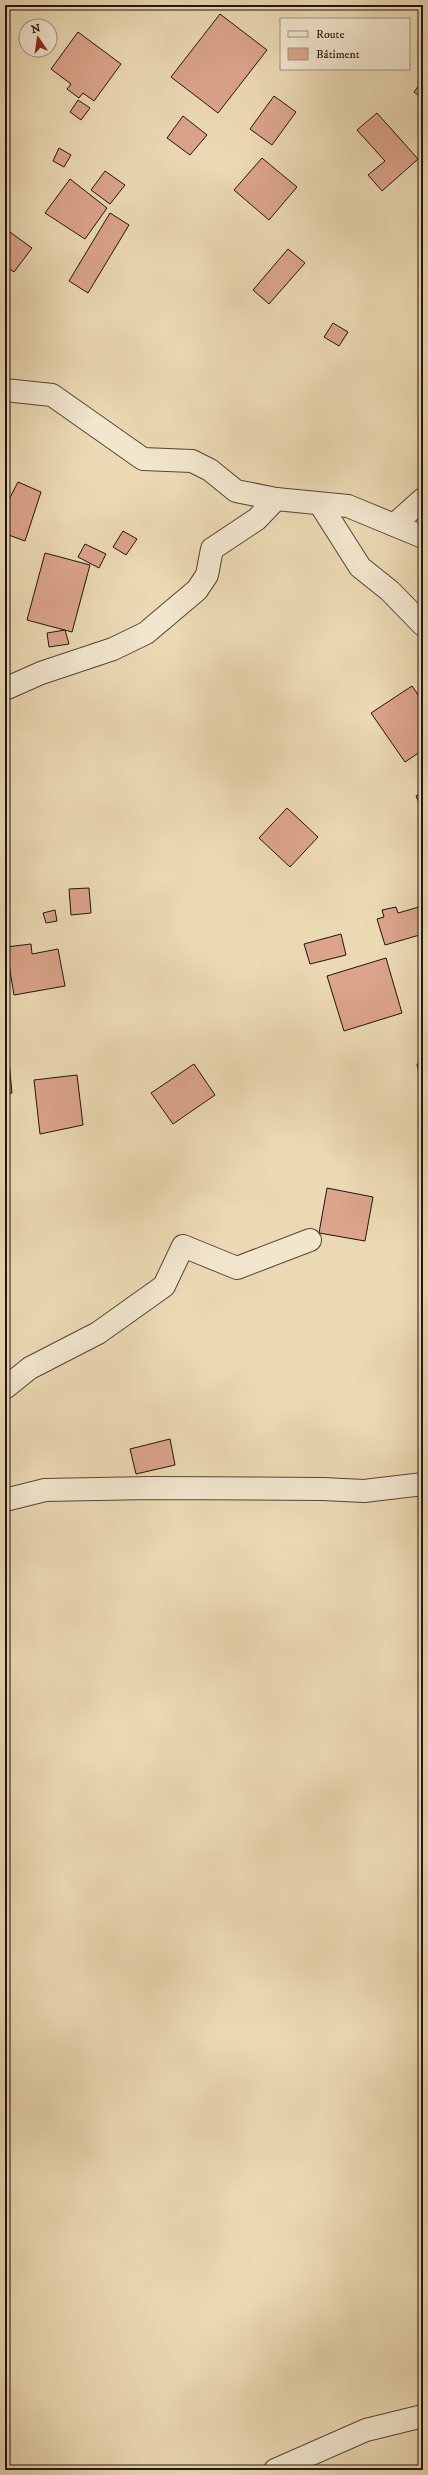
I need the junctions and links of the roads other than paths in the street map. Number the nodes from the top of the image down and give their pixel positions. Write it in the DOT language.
graph roads {
  1 [pos="5,390"];
  2 [pos="276,499"];
  3 [pos="423,499"];
  4 [pos="320,504"];
  5 [pos="394,525"];
  6 [pos="423,537"];
  7 [pos="423,625"];
  8 [pos="5,689"];
  9 [pos="310,1240"];
  10 [pos="5,1388"];
  11 [pos="423,1484"];
  12 [pos="5,1500"];
  13 [pos="423,2416"];
  14 [pos="275,2470"];
  1 -- 2 [label="street"];
  2 -- 4 [label="street"];
  2 -- 8 [label="street"];
  3 -- 5 [label="street"];
  4 -- 5 [label="street"];
  4 -- 7 [label="street"];
  5 -- 6 [label="street"];
  9 -- 10 [label="street"];
  11 -- 12 [label="street"];
  13 -- 14 [label="street"];
}
